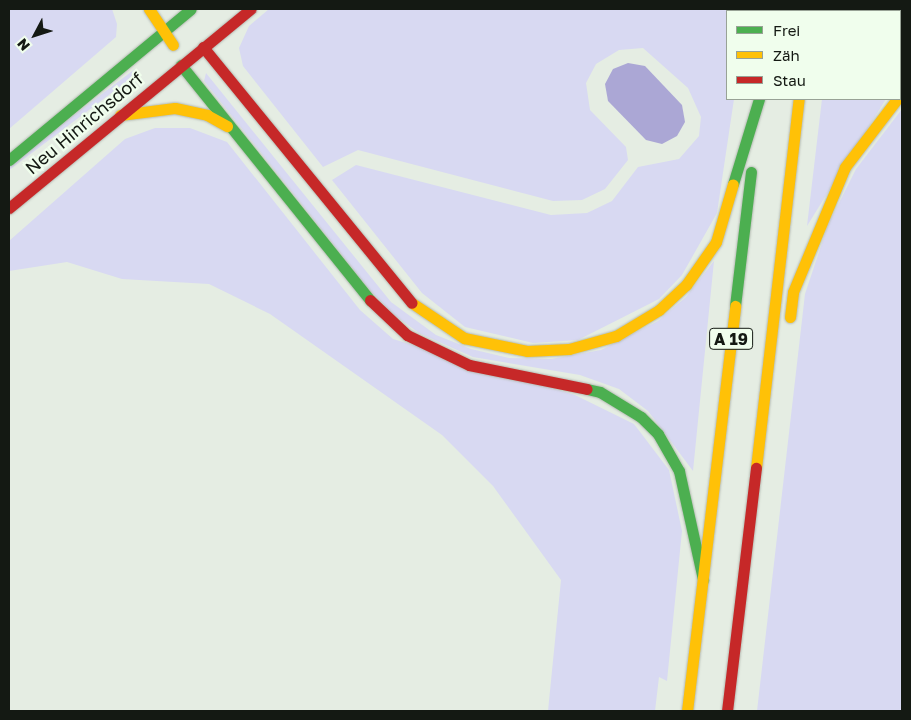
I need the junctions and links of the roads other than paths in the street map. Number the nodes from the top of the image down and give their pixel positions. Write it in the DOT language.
graph roads {
  1 [pos="149,9"];
  2 [pos="191,9"];
  3 [pos="250,9"];
  4 [pos="166,29"];
  5 [pos="203,47"];
  6 [pos="181,65"];
  7 [pos="759,100"];
  8 [pos="759,100"];
  9 [pos="799,100"];
  10 [pos="896,100"];
  11 [pos="120,115"];
  12 [pos="239,136"];
  13 [pos="9,160"];
  14 [pos="9,208"];
  15 [pos="788,330"];
  16 [pos="783,348"];
  17 [pos="764,399"];
  18 [pos="703,579"];
  19 [pos="688,711"];
  20 [pos="727,711"];
  1 -- 4 [label="main road"];
  2 -- 4 [label="main road, Neu Hinrichsdorf"];
  3 -- 5 [label="main road, Neu Hinrichsdorf"];
  4 -- 5 [label="main road"];
  4 -- 6 [label="main road"];
  4 -- 13 [label="main road, Neu Hinrichsdorf"];
  5 -- 6 [label="main road, Neu Hinrichsdorf"];
  5 -- 7 [label="main road"];
  6 -- 11 [label="main road, Neu Hinrichsdorf"];
  6 -- 12 [label="main road"];
  8 -- 18 [label="main road, A 19"];
  9 -- 17 [label="main road, A 19"];
  10 -- 15 [label="main road"];
  11 -- 12 [label="main road"];
  11 -- 14 [label="main road, Neu Hinrichsdorf"];
  12 -- 18 [label="main road"];
  16 -- 17 [label="main road"];
  17 -- 20 [label="main road, A 19"];
  18 -- 19 [label="main road, A 19"];
}
